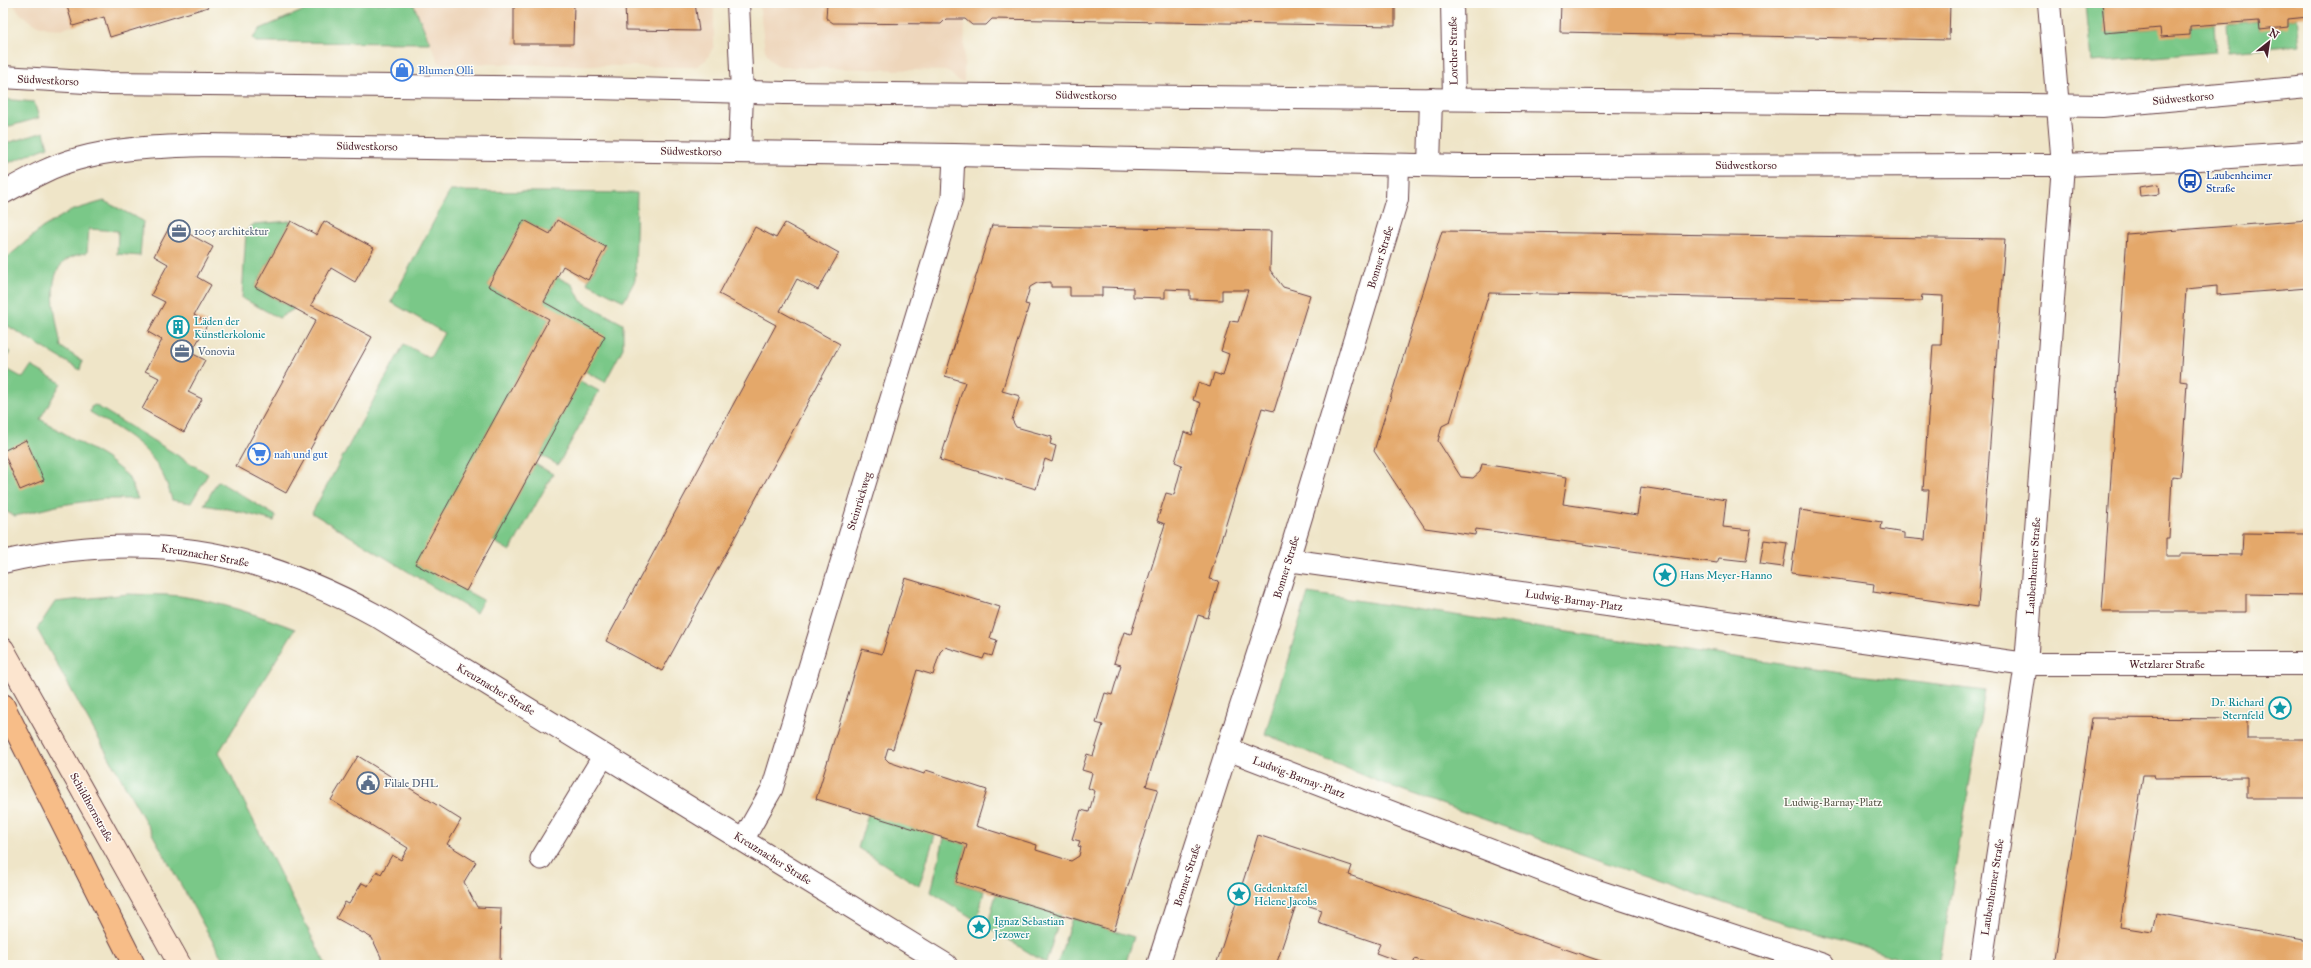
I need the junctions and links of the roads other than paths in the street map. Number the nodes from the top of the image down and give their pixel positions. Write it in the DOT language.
graph roads {
  1 [pos="738,3"];
  2 [pos="1452,3"];
  3 [pos="2049,3"];
  4 [pos="3,77"];
  5 [pos="2308,87"];
  6 [pos="742,92"];
  7 [pos="1430,99"];
  8 [pos="1454,99"];
  9 [pos="2059,106"];
  10 [pos="740,152"];
  11 [pos="2308,152"];
  12 [pos="954,155"];
  13 [pos="1398,165"];
  14 [pos="1429,165"];
  15 [pos="2063,165"];
  16 [pos="3,193"];
  17 [pos="1288,560"];
  18 [pos="3,562"];
  19 [pos="3,649"];
  20 [pos="2026,664"];
  21 [pos="2308,664"];
  22 [pos="9,672"];
  23 [pos="3,705"];
  24 [pos="1227,750"];
  25 [pos="604,755"];
  26 [pos="743,840"];
  27 [pos="541,859"];
  28 [pos="134,965"];
  29 [pos="180,965"];
  30 [pos="946,965"];
  31 [pos="1158,965"];
  32 [pos="1823,965"];
  33 [pos="1981,965"];
  1 -- 6 [label="street"];
  2 -- 8 [label="street, Lorcher Straße"];
  3 -- 9 [label="street"];
  4 -- 6 [label="street, Südwestkorso"];
  5 -- 9 [label="street, Südwestkorso"];
  6 -- 7 [label="street, Südwestkorso"];
  6 -- 10 [label="street"];
  7 -- 8 [label="street, Südwestkorso"];
  7 -- 14 [label="street"];
  8 -- 9 [label="street, Südwestkorso"];
  9 -- 15 [label="street"];
  10 -- 12 [label="street, Südwestkorso"];
  10 -- 16 [label="street, Südwestkorso"];
  11 -- 15 [label="street, Südwestkorso"];
  12 -- 13 [label="street, Südwestkorso"];
  12 -- 26 [label="lane, Steinrückweg"];
  13 -- 14 [label="street, Südwestkorso"];
  13 -- 17 [label="street, Bonner Straße"];
  14 -- 15 [label="street, Südwestkorso"];
  15 -- 20 [label="street, Laubenheimer Straße"];
  17 -- 20 [label="street, Ludwig-Barnay-Platz"];
  17 -- 24 [label="street, Bonner Straße"];
  18 -- 25 [label="street, Kreuznacher Straße"];
  19 -- 22 [label="main road, Schildhornstraße"];
  20 -- 21 [label="street, Wetzlarer Straße"];
  20 -- 33 [label="street, Laubenheimer Straße"];
  22 -- 29 [label="main road, Schildhornstraße"];
  23 -- 28 [label="highway"];
  24 -- 31 [label="street, Bonner Straße"];
  24 -- 32 [label="street, Ludwig-Barnay-Platz"];
  25 -- 26 [label="street, Kreuznacher Straße"];
  25 -- 27 [label="lane"];
  26 -- 30 [label="street, Kreuznacher Straße"];
}
